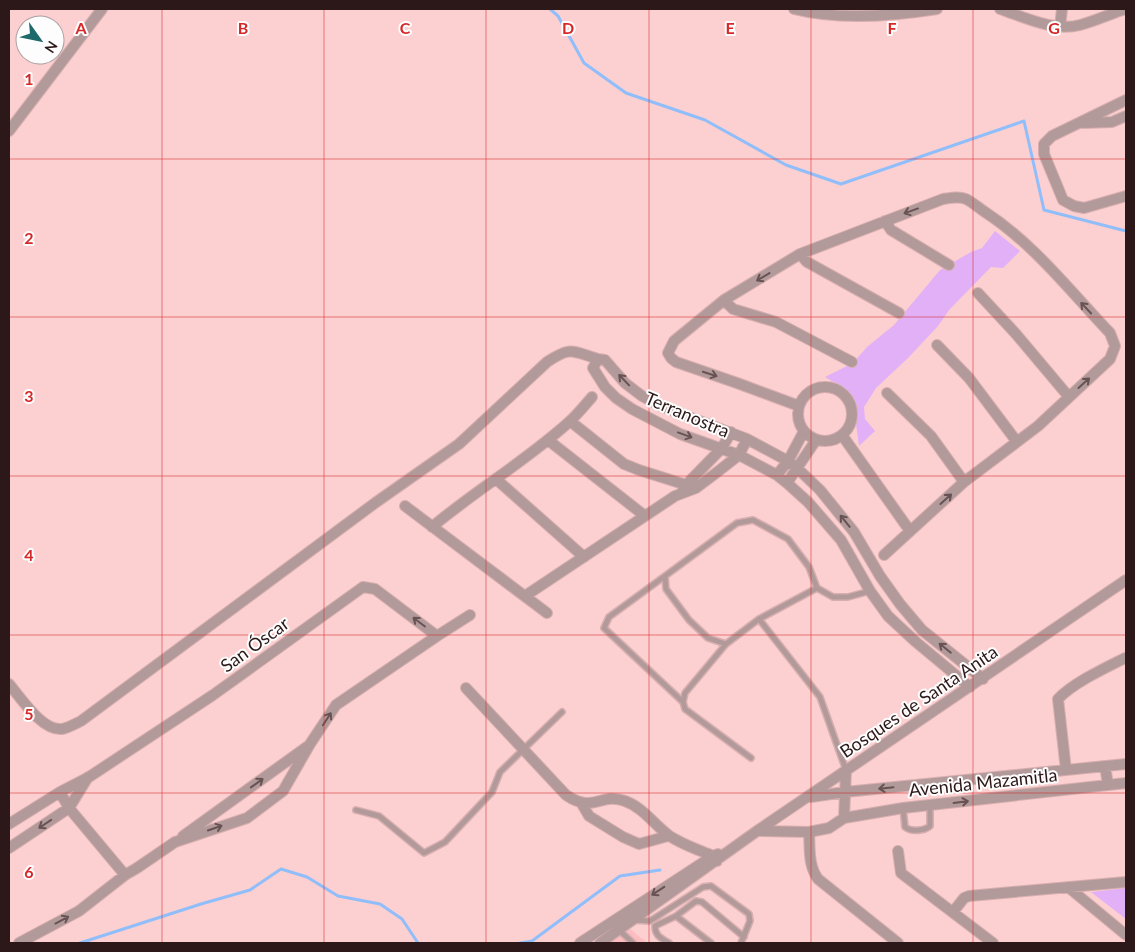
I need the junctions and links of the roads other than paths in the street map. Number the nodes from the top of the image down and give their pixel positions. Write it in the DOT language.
graph roads {
  1 [pos="102,9"];
  2 [pos="794,9"];
  3 [pos="937,9"];
  4 [pos="1000,9"];
  5 [pos="1062,9"];
  6 [pos="1124,9"];
  7 [pos="838,12"];
  8 [pos="1060,27"];
  9 [pos="1126,100"];
  10 [pos="1126,116"];
  11 [pos="1080,123"];
  12 [pos="9,131"];
  13 [pos="1126,196"];
  14 [pos="885,221"];
  15 [pos="800,254"];
  16 [pos="950,265"];
  17 [pos="978,293"];
  18 [pos="724,300"];
  19 [pos="899,313"];
  20 [pos="937,345"];
  21 [pos="598,359"];
  22 [pos="852,362"];
  23 [pos="887,393"];
  24 [pos="592,397"];
  25 [pos="1069,397"];
  26 [pos="800,406"];
  27 [pos="570,421"];
  28 [pos="804,431"];
  29 [pos="731,432"];
  30 [pos="842,435"];
  31 [pos="548,440"];
  32 [pos="747,440"];
  33 [pos="816,440"];
  34 [pos="1016,442"];
  35 [pos="722,448"];
  36 [pos="739,455"];
  37 [pos="788,461"];
  38 [pos="797,468"];
  39 [pos="778,475"];
  40 [pos="496,479"];
  41 [pos="964,482"];
  42 [pos="787,483"];
  43 [pos="691,486"];
  44 [pos="405,506"];
  45 [pos="645,516"];
  46 [pos="432,527"];
  47 [pos="910,532"];
  48 [pos="884,555"];
  49 [pos="584,557"];
  50 [pos="665,576"];
  51 [pos="1126,580"];
  52 [pos="817,588"];
  53 [pos="870,591"];
  54 [pos="526,596"];
  55 [pos="547,613"];
  56 [pos="470,615"];
  57 [pos="759,618"];
  58 [pos="437,636"];
  59 [pos="726,644"];
  60 [pos="1126,658"];
  61 [pos="982,679"];
  62 [pos="9,684"];
  63 [pos="970,687"];
  64 [pos="466,688"];
  65 [pos="683,702"];
  66 [pos="562,712"];
  67 [pos="310,744"];
  68 [pos="523,749"];
  69 [pos="752,758"];
  70 [pos="1126,764"];
  71 [pos="1105,766"];
  72 [pos="846,770"];
  73 [pos="1066,770"];
  74 [pos="89,776"];
  75 [pos="1126,784"];
  76 [pos="1108,785"];
  77 [pos="60,792"];
  78 [pos="845,792"];
  79 [pos="808,797"];
  80 [pos="582,804"];
  81 [pos="930,806"];
  82 [pos="68,808"];
  83 [pos="903,808"];
  84 [pos="356,810"];
  85 [pos="844,818"];
  86 [pos="9,824"];
  87 [pos="757,832"];
  88 [pos="810,832"];
  89 [pos="668,836"];
  90 [pos="175,842"];
  91 [pos="9,848"];
  92 [pos="898,851"];
  93 [pos="715,858"];
  94 [pos="125,875"];
  95 [pos="1126,882"];
  96 [pos="1068,887"];
  97 [pos="954,912"];
  98 [pos="676,916"];
  99 [pos="634,920"];
  100 [pos="612,921"];
  101 [pos="620,930"];
  102 [pos="1126,935"];
  103 [pos="744,937"];
  104 [pos="19,943"];
  105 [pos="580,943"];
  106 [pos="600,943"];
  107 [pos="633,943"];
  108 [pos="669,943"];
  109 [pos="711,943"];
  110 [pos="741,943"];
  111 [pos="898,943"];
  112 [pos="993,943"];
  1 -- 12 [label="street"];
  2 -- 7 [label="street"];
  3 -- 7 [label="street"];
  4 -- 8 [label="street"];
  5 -- 8 [label="street"];
  6 -- 8 [label="street"];
  9 -- 11 [label="street"];
  10 -- 11 [label="street"];
  11 -- 13 [label="street"];
  14 -- 15 [label="street"];
  14 -- 16 [label="street"];
  25 -- 14 [label="street, one-way"];
  15 -- 18 [label="street, one-way"];
  15 -- 19 [label="street"];
  17 -- 25 [label="street"];
  18 -- 22 [label="street"];
  18 -- 26 [label="street, one-way"];
  20 -- 34 [label="street"];
  29 -- 21 [label="street, Terranostra, one-way"];
  21 -- 35 [label="street, Terranostra, one-way"];
  21 -- 62 [label="street"];
  23 -- 41 [label="street"];
  24 -- 27 [label="street"];
  25 -- 34 [label="street"];
  26 -- 28 [label="street"];
  26 -- 30 [label="street"];
  27 -- 31 [label="street"];
  27 -- 43 [label="street"];
  28 -- 33 [label="street"];
  28 -- 37 [label="street"];
  29 -- 32 [label="street, Terranostra"];
  29 -- 35 [label="street"];
  30 -- 33 [label="street"];
  30 -- 47 [label="street"];
  31 -- 40 [label="street"];
  31 -- 45 [label="street"];
  32 -- 36 [label="street"];
  32 -- 37 [label="street, Terranostra"];
  33 -- 38 [label="street"];
  34 -- 41 [label="street"];
  35 -- 36 [label="street, Terranostra"];
  35 -- 43 [label="street"];
  36 -- 39 [label="street, Terranostra"];
  36 -- 43 [label="street"];
  37 -- 38 [label="street, Terranostra"];
  37 -- 39 [label="street"];
  38 -- 42 [label="street"];
  61 -- 38 [label="street, Terranostra, one-way"];
  39 -- 42 [label="street, Terranostra"];
  40 -- 46 [label="street"];
  40 -- 49 [label="street"];
  47 -- 41 [label="street, one-way"];
  42 -- 53 [label="street, Terranostra"];
  43 -- 45 [label="street"];
  44 -- 46 [label="street"];
  45 -- 49 [label="street"];
  46 -- 54 [label="street"];
  47 -- 48 [label="street"];
  49 -- 54 [label="street"];
  50 -- 52 [label="lane"];
  50 -- 59 [label="lane"];
  50 -- 65 [label="lane"];
  51 -- 61 [label="street, Bosques de Santa Anita"];
  52 -- 53 [label="lane"];
  52 -- 57 [label="lane"];
  53 -- 63 [label="street, Terranostra"];
  54 -- 55 [label="street"];
  56 -- 58 [label="street"];
  57 -- 59 [label="lane"];
  57 -- 72 [label="lane"];
  67 -- 58 [label="street, one-way"];
  58 -- 74 [label="street, San Óscar, one-way"];
  59 -- 65 [label="lane"];
  60 -- 73 [label="street"];
  61 -- 63 [label="street, Bosques de Santa Anita"];
  63 -- 72 [label="street, Bosques de Santa Anita"];
  64 -- 68 [label="street"];
  65 -- 69 [label="lane"];
  66 -- 68 [label="lane"];
  90 -- 67 [label="street, one-way"];
  90 -- 67 [label="street, one-way"];
  68 -- 80 [label="street"];
  68 -- 84 [label="lane"];
  70 -- 71 [label="street, Avenida Mazamitla"];
  71 -- 73 [label="street, Avenida Mazamitla"];
  71 -- 76 [label="street"];
  72 -- 78 [label="street"];
  72 -- 79 [label="street, Bosques de Santa Anita"];
  73 -- 78 [label="street, Avenida Mazamitla, one-way"];
  74 -- 77 [label="street, San Óscar"];
  74 -- 82 [label="street, San Óscar"];
  75 -- 76 [label="street, Avenida Mazamitla"];
  81 -- 76 [label="street, Avenida Mazamitla, one-way"];
  77 -- 82 [label="street"];
  77 -- 86 [label="street, San Óscar"];
  78 -- 79 [label="street, Avenida Mazamitla"];
  78 -- 85 [label="street"];
  79 -- 87 [label="street, Bosques de Santa Anita"];
  80 -- 89 [label="street"];
  80 -- 89 [label="street"];
  81 -- 83 [label="street, Avenida Mazamitla"];
  81 -- 83 [label="lane"];
  82 -- 91 [label="street, San Óscar, one-way"];
  82 -- 94 [label="street"];
  83 -- 85 [label="street, Avenida Mazamitla"];
  85 -- 88 [label="street, Avenida Mazamitla"];
  87 -- 88 [label="street"];
  87 -- 93 [label="street, Bosques de Santa Anita"];
  88 -- 111 [label="street"];
  89 -- 93 [label="street"];
  90 -- 94 [label="street"];
  92 -- 97 [label="street"];
  93 -- 99 [label="street, Bosques de Santa Anita"];
  93 -- 100 [label="street, Bosques de Santa Anita, one-way"];
  104 -- 94 [label="street, one-way"];
  95 -- 96 [label="street"];
  96 -- 97 [label="street"];
  96 -- 102 [label="street"];
  97 -- 112 [label="street"];
  98 -- 103 [label="lane"];
  98 -- 108 [label="lane"];
  98 -- 109 [label="lane"];
  99 -- 101 [label="street, Bosques de Santa Anita"];
  99 -- 103 [label="lane"];
  100 -- 101 [label="lane"];
  100 -- 105 [label="street, Bosques de Santa Anita"];
  101 -- 106 [label="street, Bosques de Santa Anita"];
  101 -- 107 [label="lane"];
  103 -- 110 [label="lane"];
}
